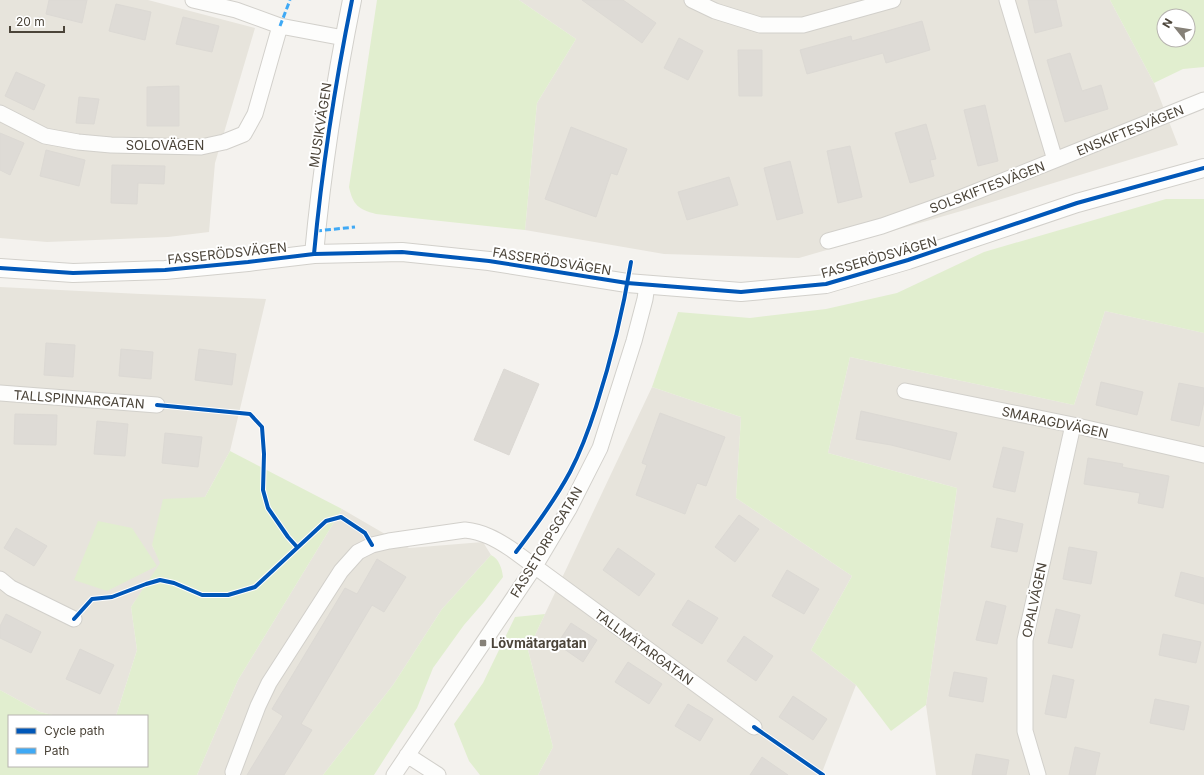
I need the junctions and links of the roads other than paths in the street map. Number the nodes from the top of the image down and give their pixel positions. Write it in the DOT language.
graph roads {
  1 [pos="193,0"];
  2 [pos="352,0"];
  3 [pos="692,0"];
  4 [pos="893,0"];
  5 [pos="1007,0"];
  6 [pos="280,26"];
  7 [pos="344,38"];
  8 [pos="1204,100"];
  9 [pos="0,113"];
  10 [pos="1055,160"];
  11 [pos="1204,168"];
  12 [pos="828,241"];
  13 [pos="314,254"];
  14 [pos="0,268"];
  15 [pos="647,285"];
  16 [pos="905,391"];
  17 [pos="0,393"];
  18 [pos="157,406"];
  19 [pos="1073,425"];
  20 [pos="1204,455"];
  21 [pos="535,566"];
  22 [pos="0,579"];
  23 [pos="74,619"];
  24 [pos="754,727"];
  25 [pos="407,755"];
  26 [pos="233,772"];
  27 [pos="394,775"];
  28 [pos="438,775"];
  29 [pos="1038,775"];
  1 -- 6 [label="street"];
  2 -- 7 [label="street, MUSIKVÄGEN"];
  3 -- 4 [label="street"];
  5 -- 10 [label="street, SOLSKIFTESVÄGEN"];
  6 -- 7 [label="street"];
  6 -- 9 [label="street, SOLOVÄGEN"];
  7 -- 13 [label="street, MUSIKVÄGEN"];
  8 -- 10 [label="street, ENSKIFTESVÄGEN"];
  10 -- 12 [label="street, SOLSKIFTESVÄGEN"];
  11 -- 15 [label="street, FASSERÖDSVÄGEN"];
  13 -- 14 [label="street, FASSERÖDSVÄGEN"];
  13 -- 15 [label="street, FASSERÖDSVÄGEN"];
  15 -- 21 [label="street, FASSETORPSGATAN"];
  16 -- 19 [label="street, SMARAGDVÄGEN"];
  17 -- 18 [label="street, TALLSPINNARGATAN"];
  19 -- 20 [label="street, SMARAGDVÄGEN"];
  19 -- 29 [label="street, OPALVÄGEN"];
  21 -- 24 [label="street, TALLMÄTARGATAN"];
  21 -- 25 [label="street, FASSETORPSGATAN"];
  21 -- 26 [label="street"];
  22 -- 23 [label="street"];
  25 -- 27 [label="street, FASSETORPSGATAN"];
  25 -- 28 [label="street"];
}
